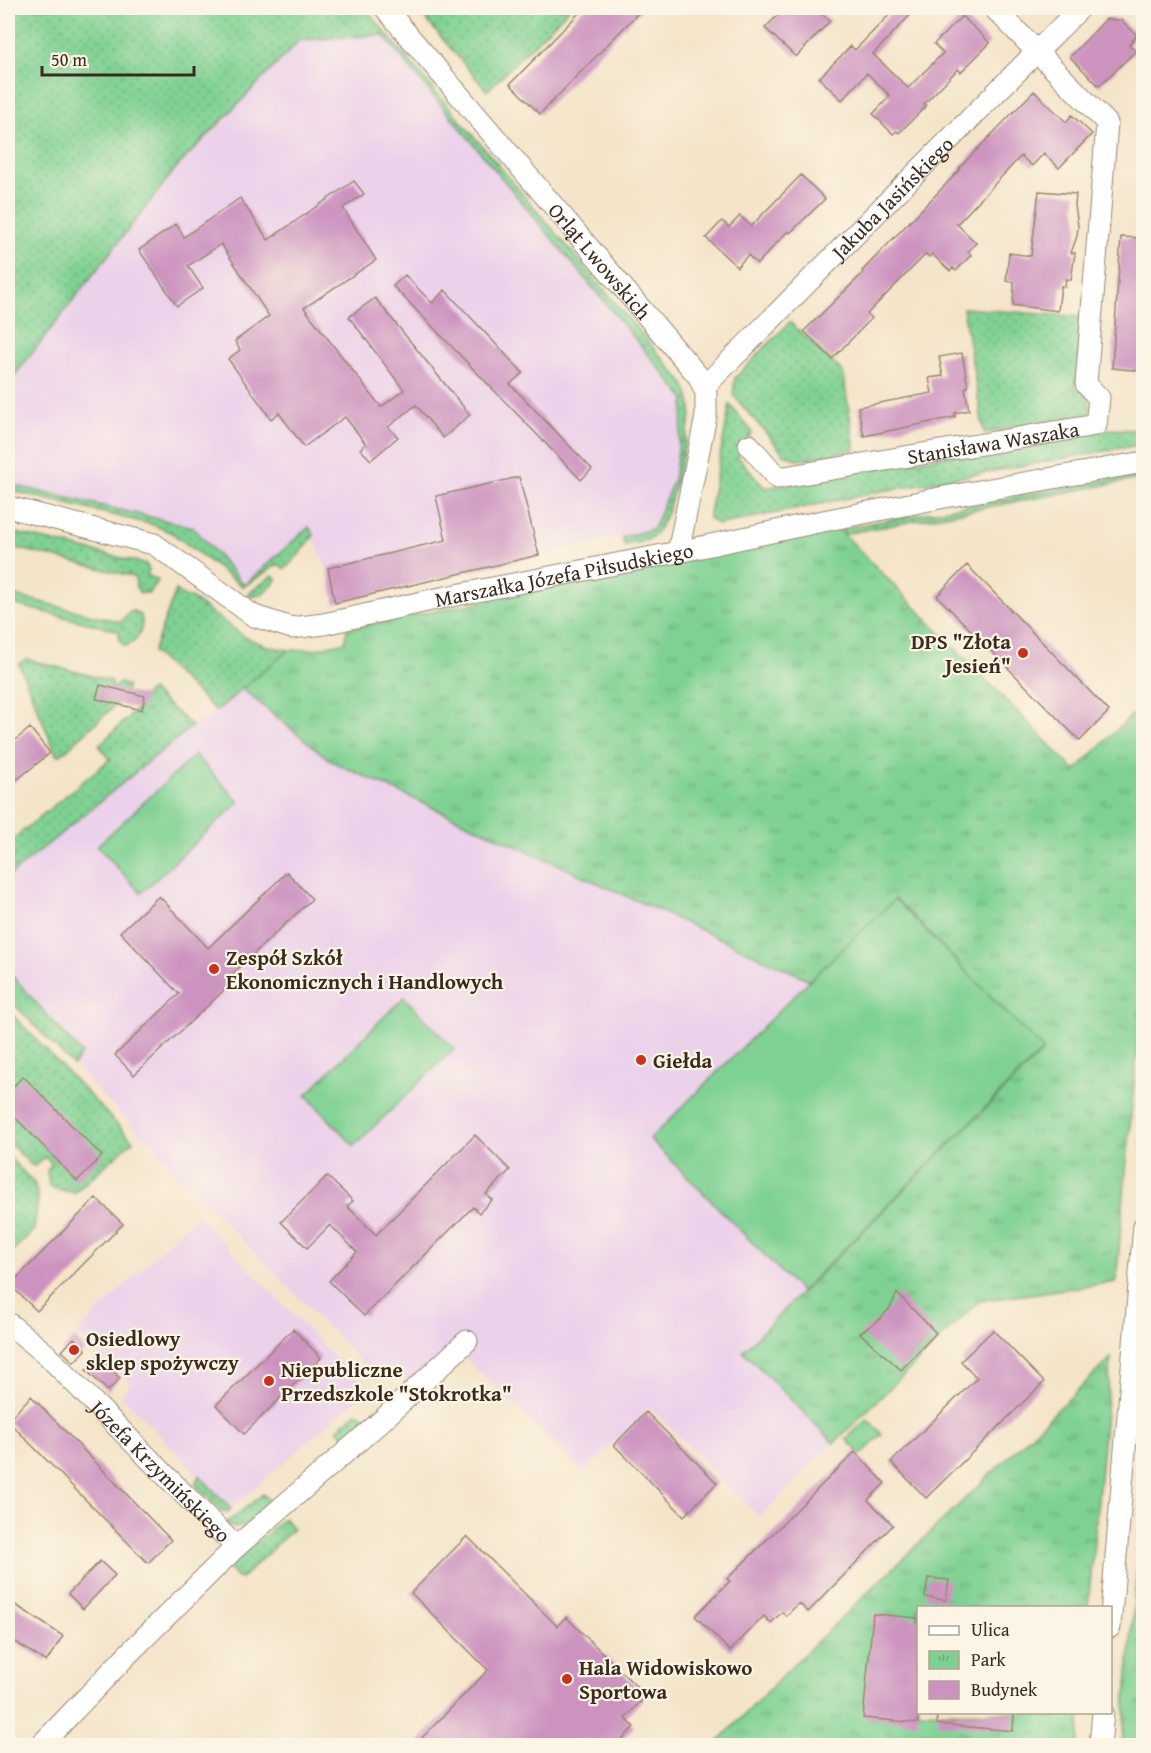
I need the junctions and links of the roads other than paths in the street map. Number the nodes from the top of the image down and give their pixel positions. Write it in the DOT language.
graph roads {
  1 [pos="385,8"];
  2 [pos="994,8"];
  3 [pos="1080,8"];
  4 [pos="1036,51"];
  5 [pos="704,387"];
  6 [pos="749,445"];
  7 [pos="1143,462"];
  8 [pos="8,507"];
  9 [pos="678,552"];
  10 [pos="1143,1226"];
  11 [pos="8,1323"];
  12 [pos="467,1341"];
  13 [pos="236,1547"];
  14 [pos="1112,1606"];
  15 [pos="1103,1714"];
  16 [pos="40,1746"];
  17 [pos="1100,1746"];
  1 -- 5 [label="street, Orląt Lwowskich"];
  2 -- 4 [label="street"];
  3 -- 4 [label="street, Jakuba Jasińskiego"];
  4 -- 5 [label="street, Jakuba Jasińskiego"];
  4 -- 6 [label="street, Stanisława Waszaka"];
  5 -- 9 [label="street"];
  7 -- 9 [label="street, Marszałka Józefa Piłsudskiego"];
  8 -- 9 [label="street, Marszałka Józefa Piłsudskiego"];
  10 -- 14 [label="street"];
  11 -- 13 [label="street, Józefa Krzymińskiego"];
  12 -- 13 [label="street, Józefa Krzymińskiego"];
  13 -- 16 [label="street, Józefa Krzymińskiego"];
  15 -- 17 [label="street"];
}
